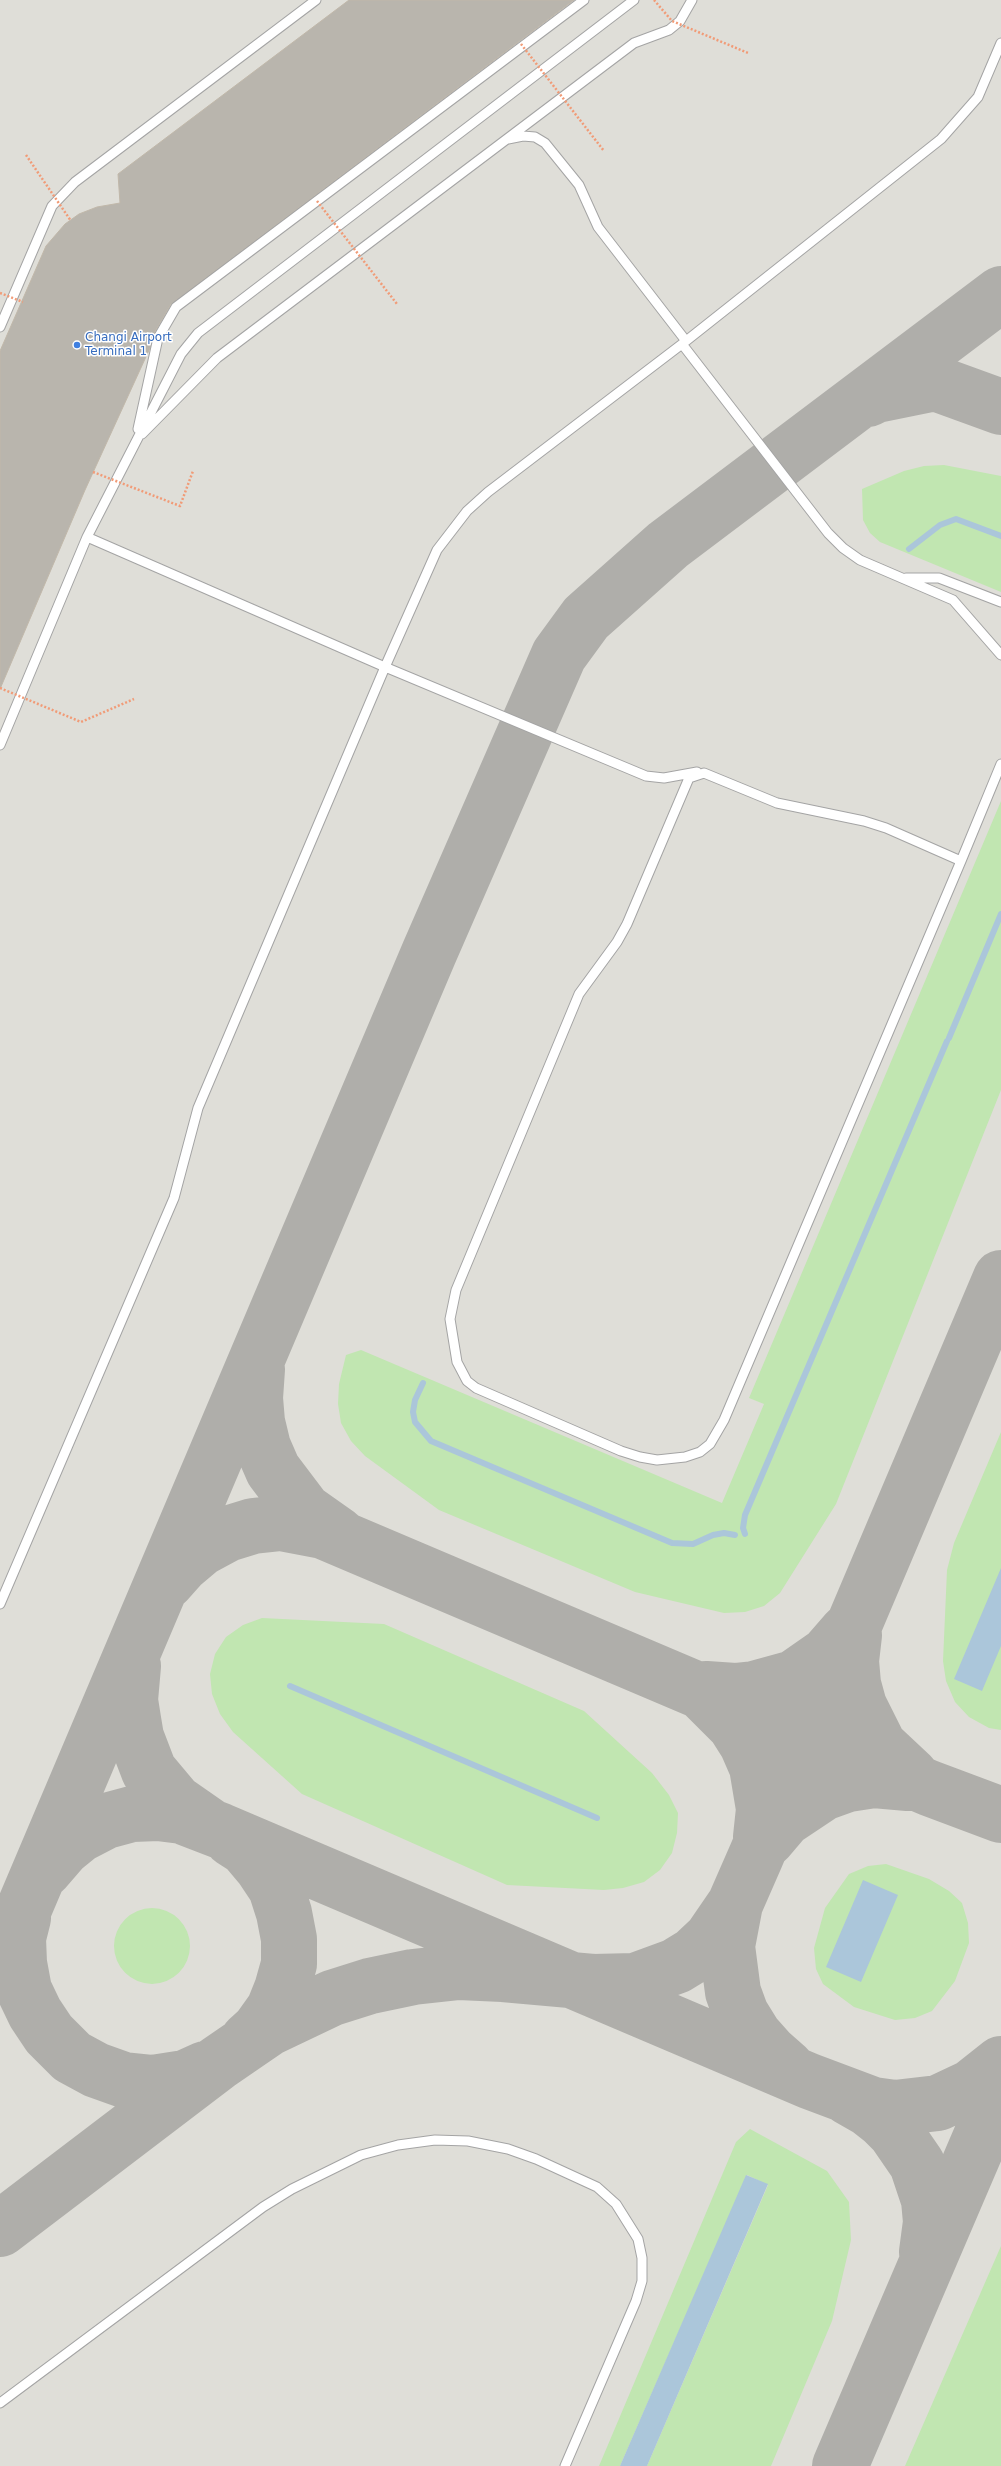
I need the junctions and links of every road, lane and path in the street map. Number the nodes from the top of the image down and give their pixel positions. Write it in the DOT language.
graph roads {
  1 [pos="316,0"];
  2 [pos="584,0"];
  3 [pos="634,0"];
  4 [pos="654,0"];
  5 [pos="692,0"];
  6 [pos="1001,43"];
  7 [pos="521,44"];
  8 [pos="748,53"];
  9 [pos="506,139"];
  10 [pos="604,151"];
  11 [pos="26,155"];
  12 [pos="317,201"];
  13 [pos="71,221"];
  14 [pos="0,293"];
  15 [pos="22,302"];
  16 [pos="396,304"];
  17 [pos="0,327"];
  18 [pos="684,342"];
  19 [pos="136,440"];
  20 [pos="193,471"];
  21 [pos="93,472"];
  22 [pos="87,537"];
  23 [pos="903,578"];
  24 [pos="1001,602"];
  25 [pos="1001,655"];
  26 [pos="385,667"];
  27 [pos="0,688"];
  28 [pos="134,699"];
  29 [pos="0,744"];
  30 [pos="1001,764"];
  31 [pos="704,773"];
  32 [pos="960,860"];
  33 [pos="0,1604"];
  34 [pos="0,2403"];
  35 [pos="565,2466"];
  1 -- 17 [label="lane"];
  2 -- 19 [label="lane"];
  3 -- 19 [label="lane"];
  4 -- 8 [label="path, bridge"];
  5 -- 9 [label="lane"];
  6 -- 18 [label="lane"];
  7 -- 10 [label="path, bridge"];
  9 -- 18 [label="lane"];
  9 -- 19 [label="lane"];
  11 -- 13 [label="path, bridge"];
  12 -- 16 [label="path, bridge"];
  14 -- 15 [label="path, bridge"];
  18 -- 23 [label="lane"];
  18 -- 26 [label="lane"];
  19 -- 22 [label="lane"];
  20 -- 21 [label="path, bridge"];
  22 -- 26 [label="lane"];
  22 -- 29 [label="lane"];
  23 -- 24 [label="lane"];
  23 -- 25 [label="lane"];
  26 -- 31 [label="lane"];
  26 -- 33 [label="lane"];
  27 -- 28 [label="path, bridge"];
  30 -- 32 [label="lane"];
  31 -- 32 [label="lane"];
  31 -- 32 [label="lane"];
  34 -- 35 [label="lane"];
}
